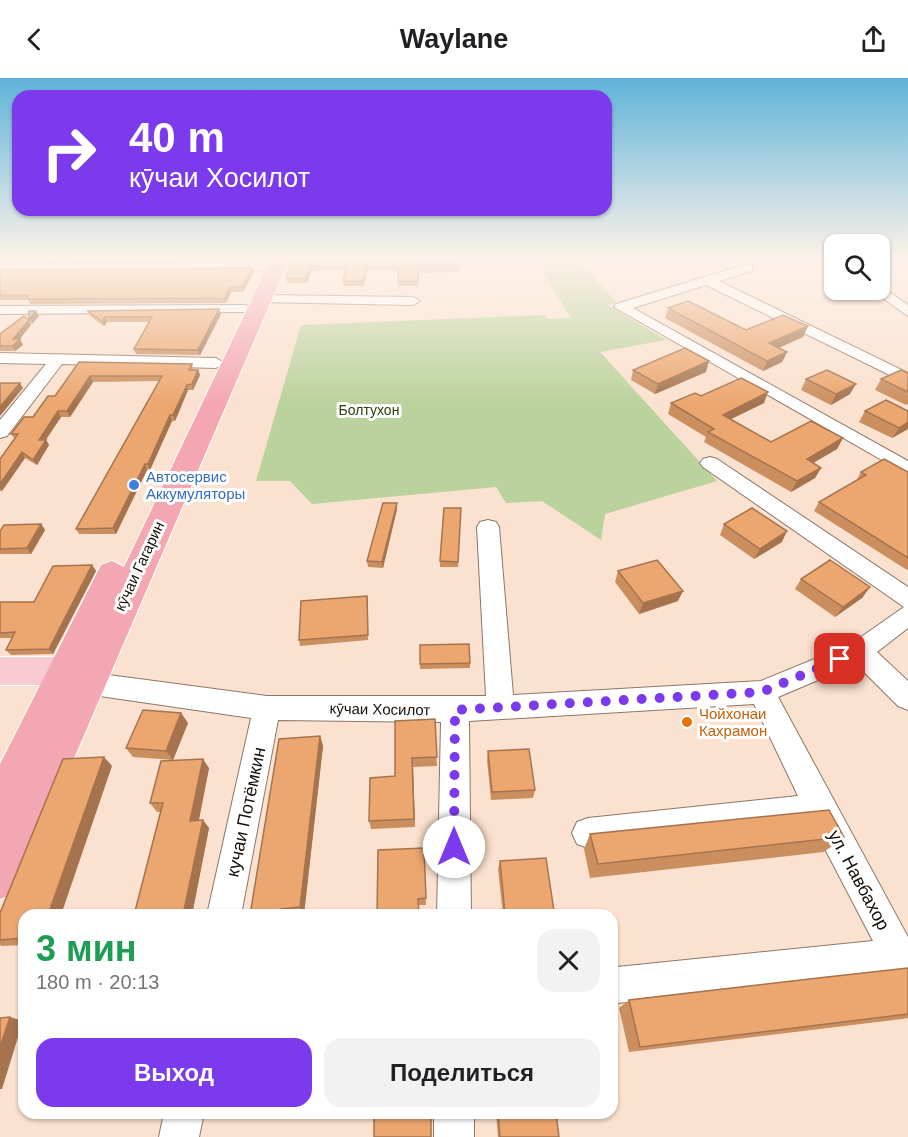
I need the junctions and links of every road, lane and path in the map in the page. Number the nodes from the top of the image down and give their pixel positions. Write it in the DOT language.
graph roads {
  1 [pos="151,306"];
  2 [pos="251,306"];
  3 [pos="252,306"];
  4 [pos="623,306"];
  5 [pos="761,306"];
  6 [pos="0,310"];
  7 [pos="0,358"];
  8 [pos="58,359"];
  9 [pos="216,363"];
  10 [pos="908,379"];
  11 [pos="1,437"];
  12 [pos="710,463"];
  13 [pos="908,469"];
  14 [pos="488,527"];
  15 [pos="908,599"];
  16 [pos="908,615"];
  17 [pos="860,651"];
  18 [pos="0,671"];
  19 [pos="75,677"];
  20 [pos="0,683"];
  21 [pos="762,692"];
  22 [pos="908,698"];
  23 [pos="267,708"];
  24 [pos="500,708"];
  25 [pos="455,710"];
  26 [pos="0,807"];
  27 [pos="820,808"];
  28 [pos="588,833"];
  29 [pos="0,877"];
  30 [pos="225,909"];
  31 [pos="454,909"];
  32 [pos="904,964"];
  33 [pos="618,985"];
  34 [pos="183,1119"];
  35 [pos="454,1119"];
  36 [pos="179,1137"];
  37 [pos="454,1137"];
  1 -- 6 [label="street"];
  2 -- 9 [label="highway, кӯчаи Гагарин"];
  3 -- 19 [label="highway, кӯчаи Гагарин"];
  4 -- 13 [label="street"];
  5 -- 10 [label="street"];
  7 -- 8 [label="street"];
  8 -- 9 [label="street"];
  8 -- 11 [label="street"];
  9 -- 19 [label="highway, кӯчаи Гагарин"];
  12 -- 15 [label="street"];
  14 -- 24 [label="street"];
  16 -- 17 [label="street, кӯчаи Хосилот"];
  17 -- 21 [label="street, кӯчаи Хосилот"];
  17 -- 22 [label="street"];
  18 -- 19 [label="main road"];
  19 -- 20 [label="main road"];
  19 -- 23 [label="street, кӯчаи Хосилот"];
  19 -- 26 [label="highway, кӯчаи Гагарин"];
  19 -- 29 [label="highway, кӯчаи Гагарин"];
  21 -- 24 [label="street, кӯчаи Хосилот"];
  21 -- 27 [label="street, ул. Навбахор"];
  23 -- 25 [label="street, кӯчаи Хосилот"];
  23 -- 30 [label="street, кучаи Потёмкин"];
  24 -- 25 [label="street, кӯчаи Хосилот"];
  25 -- 31 [label="street"];
  27 -- 28 [label="street"];
  27 -- 32 [label="street, ул. Навбахор"];
  32 -- 33 [label="street"];
  34 -- 36 [label="street"];
  35 -- 37 [label="street"];
}
